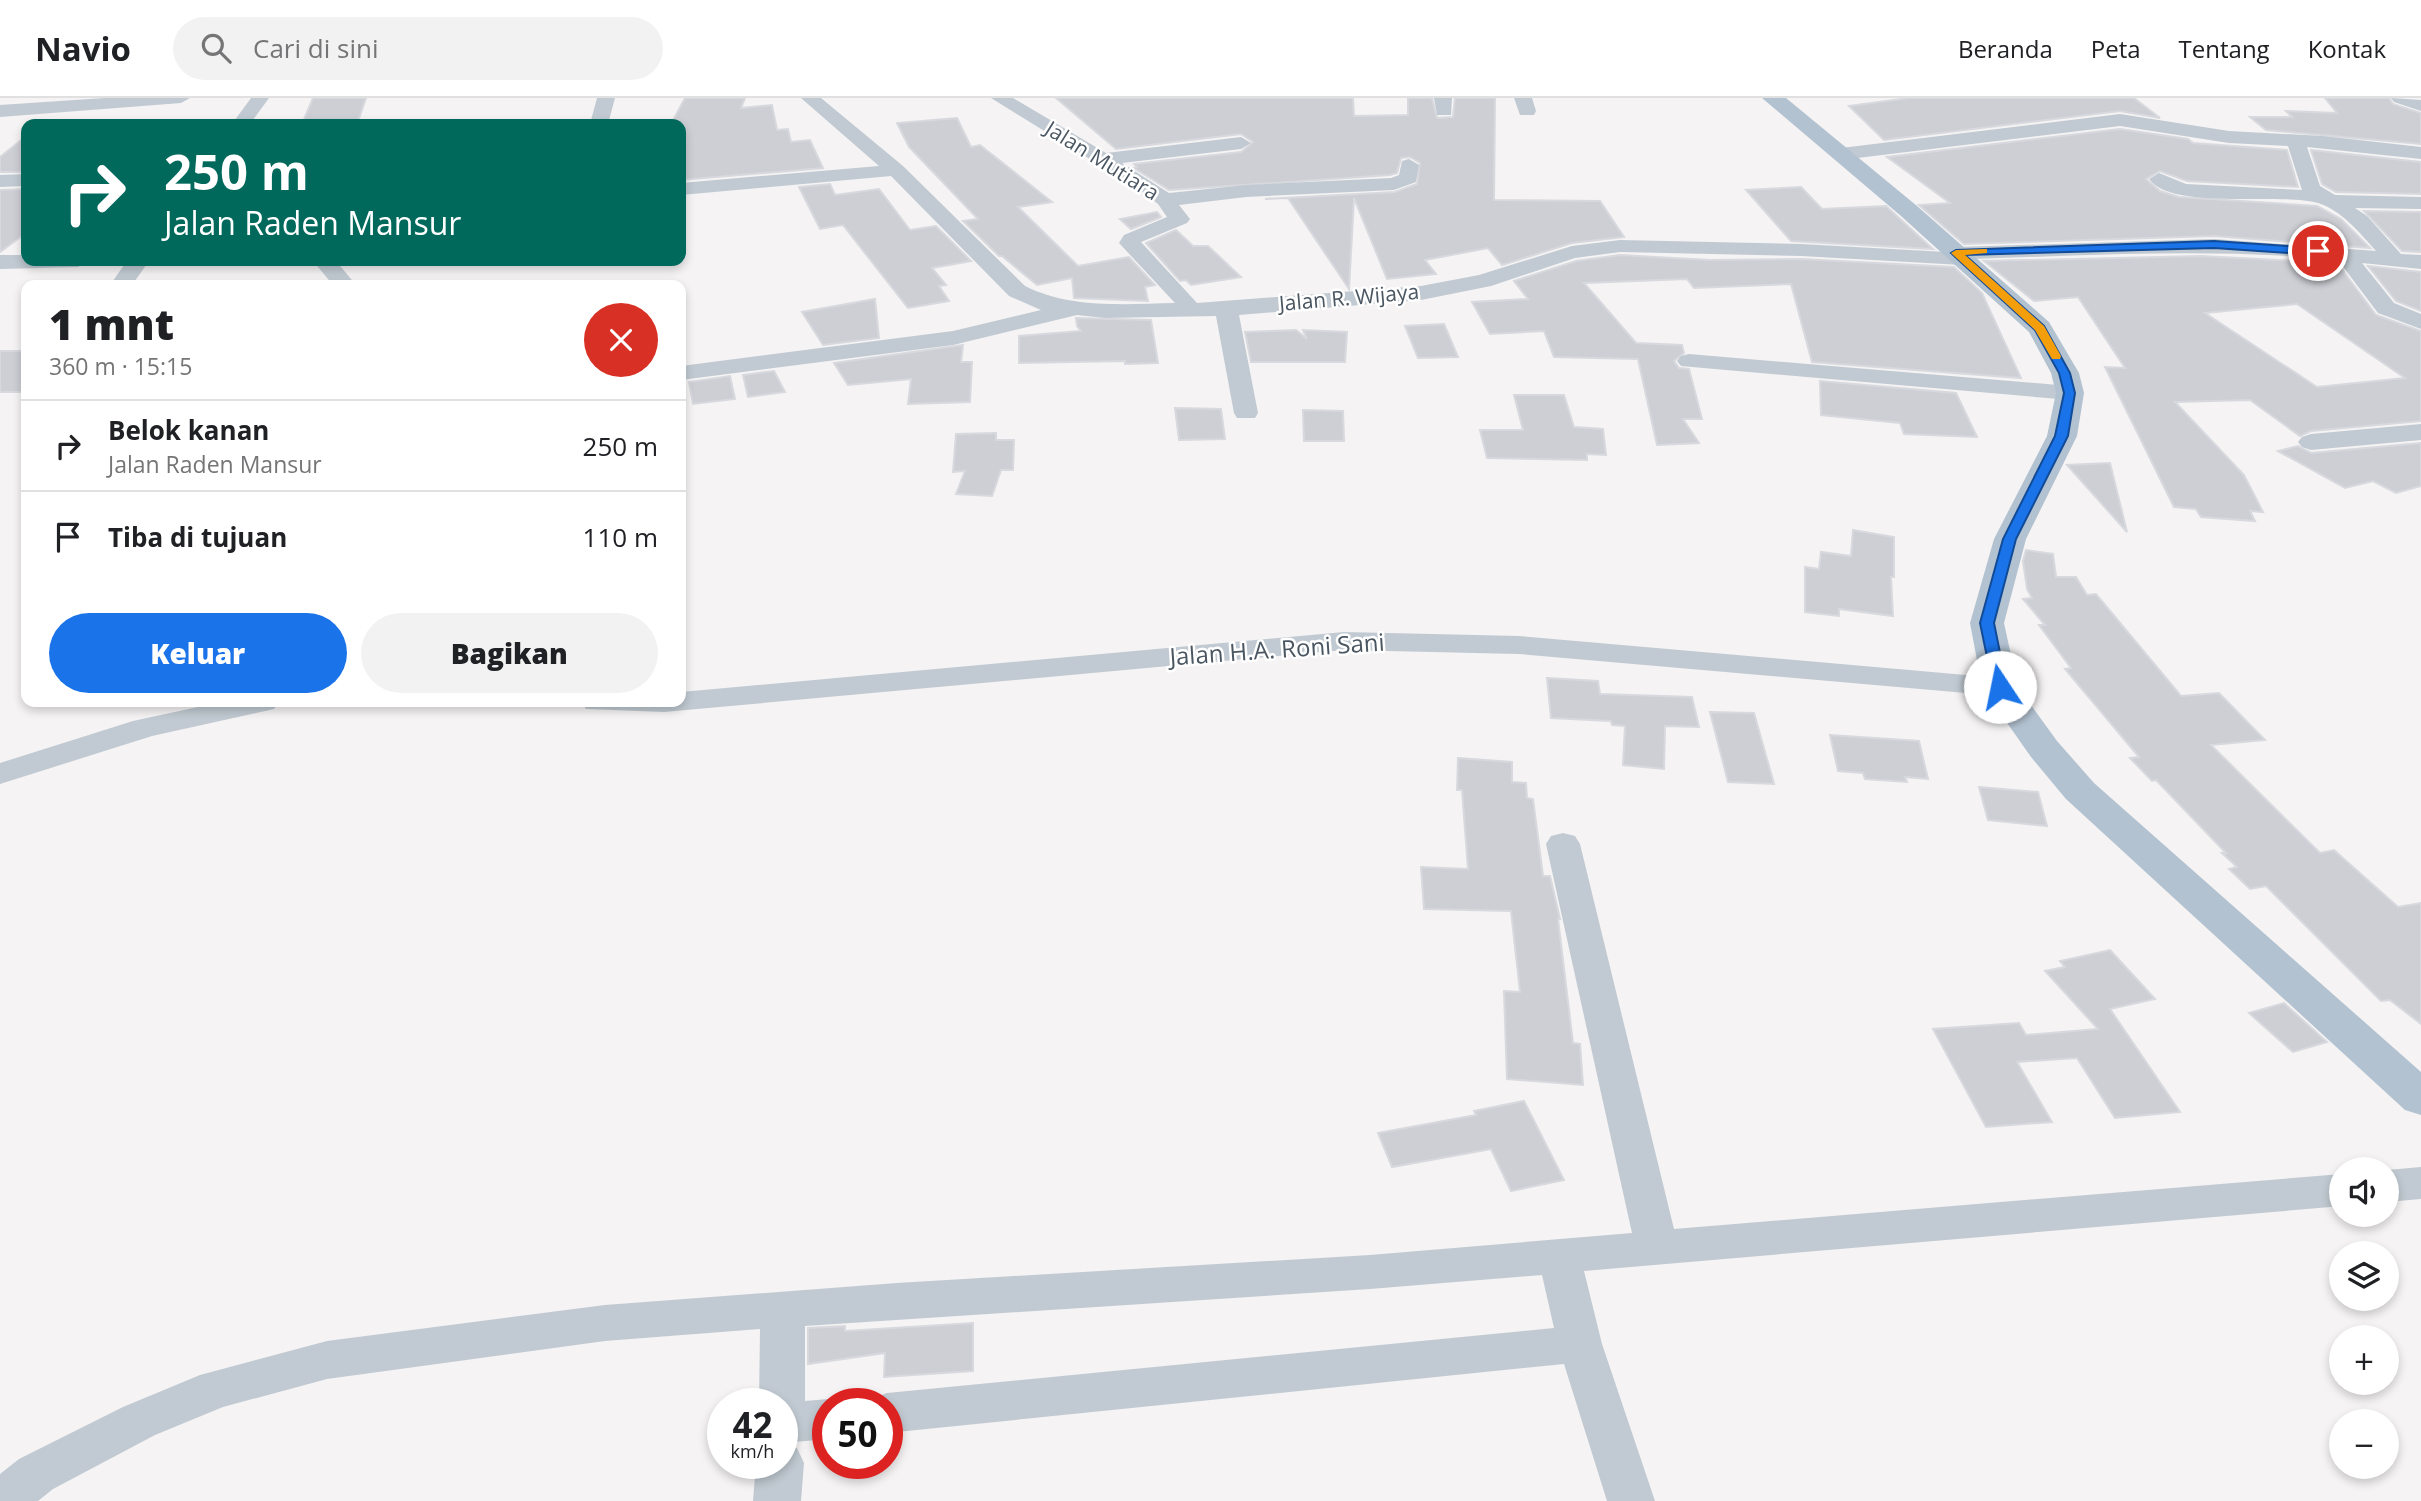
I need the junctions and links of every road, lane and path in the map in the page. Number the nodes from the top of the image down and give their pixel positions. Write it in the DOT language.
graph roads {
  1 [pos="181,98"];
  2 [pos="260,98"];
  3 [pos="606,98"];
  4 [pos="810,98"];
  5 [pos="1000,98"];
  6 [pos="1773,98"];
  7 [pos="2400,98"];
  8 [pos="2100,105"];
  9 [pos="2421,106"];
  10 [pos="0,111"];
  11 [pos="245,119"];
  12 [pos="600,119"];
  13 [pos="2120,120"];
  14 [pos="2297,141"];
  15 [pos="1241,143"];
  16 [pos="2421,153"];
  17 [pos="1841,154"];
  18 [pos="1102,159"];
  19 [pos="1409,165"];
  20 [pos="896,170"];
  21 [pos="2159,179"];
  22 [pos="21,180"];
  23 [pos="0,181"];
  24 [pos="686,189"];
  25 [pos="2323,199"];
  26 [pos="1165,200"];
  27 [pos="2421,203"];
  28 [pos="2344,254"];
  29 [pos="1959,256"];
  30 [pos="2394,258"];
  31 [pos="10,262"];
  32 [pos="2421,262"];
  33 [pos="328,266"];
  34 [pos="341,280"];
  35 [pos="0,282"];
  36 [pos="1075,308"];
  37 [pos="1226,309"];
  38 [pos="1191,310"];
  39 [pos="2421,322"];
  40 [pos="1689,361"];
  41 [pos="686,372"];
  42 [pos="2070,393"];
  43 [pos="1246,413"];
  44 [pos="2421,432"];
  45 [pos="2311,442"];
  46 [pos="2000,687"];
  47 [pos="686,702"];
  48 [pos="239,707"];
  49 [pos="0,774"];
  50 [pos="1563,844"];
  51 [pos="2421,1098"];
  52 [pos="2421,1183"];
  53 [pos="2399,1185"];
  54 [pos="2329,1191"];
  55 [pos="1657,1249"];
  56 [pos="1559,1257"];
  57 [pos="783,1310"];
  58 [pos="1580,1344"];
  59 [pos="782,1388"];
  60 [pos="903,1411"];
  61 [pos="779,1479"];
  62 [pos="4,1501"];
  63 [pos="777,1501"];
  64 [pos="1631,1501"];
  1 -- 10 [label="street"];
  2 -- 11 [label="street"];
  3 -- 12 [label="street"];
  4 -- 20 [label="street, Jalan R. Wijaya"];
  5 -- 18 [label="street, Jalan Mutiara"];
  6 -- 17 [label="main road"];
  7 -- 9 [label="street"];
  8 -- 13 [label="street"];
  13 -- 14 [label="street"];
  13 -- 17 [label="street"];
  14 -- 16 [label="street"];
  14 -- 25 [label="street"];
  15 -- 18 [label="street"];
  17 -- 29 [label="main road"];
  18 -- 26 [label="street, Jalan Mutiara"];
  19 -- 26 [label="street"];
  20 -- 24 [label="street"];
  20 -- 36 [label="street, Jalan R. Wijaya"];
  21 -- 25 [label="street"];
  22 -- 23 [label="street"];
  25 -- 27 [label="street"];
  25 -- 30 [label="street"];
  26 -- 38 [label="street, Jalan Mutiara"];
  28 -- 29 [label="street, Jalan R. Wijaya"];
  28 -- 30 [label="street, Jalan R. Wijaya"];
  28 -- 39 [label="street"];
  29 -- 37 [label="street, Jalan R. Wijaya"];
  29 -- 42 [label="main road"];
  30 -- 32 [label="street, Jalan R. Wijaya"];
  31 -- 35 [label="street"];
  33 -- 34 [label="street"];
  36 -- 38 [label="street, Jalan R. Wijaya"];
  36 -- 41 [label="street"];
  37 -- 38 [label="street, Jalan R. Wijaya"];
  37 -- 43 [label="street"];
  40 -- 42 [label="street"];
  42 -- 46 [label="main road"];
  44 -- 45 [label="street"];
  46 -- 47 [label="street, Jalan H.A. Roni Sani"];
  46 -- 51 [label="main road"];
  48 -- 49 [label="street"];
  50 -- 55 [label="street"];
  52 -- 53 [label="street"];
  54 -- 55 [label="street"];
  55 -- 56 [label="street"];
  56 -- 57 [label="street"];
  56 -- 58 [label="street"];
  57 -- 59 [label="street"];
  57 -- 62 [label="street"];
  58 -- 60 [label="street"];
  58 -- 64 [label="street"];
  61 -- 63 [label="street"];
}
